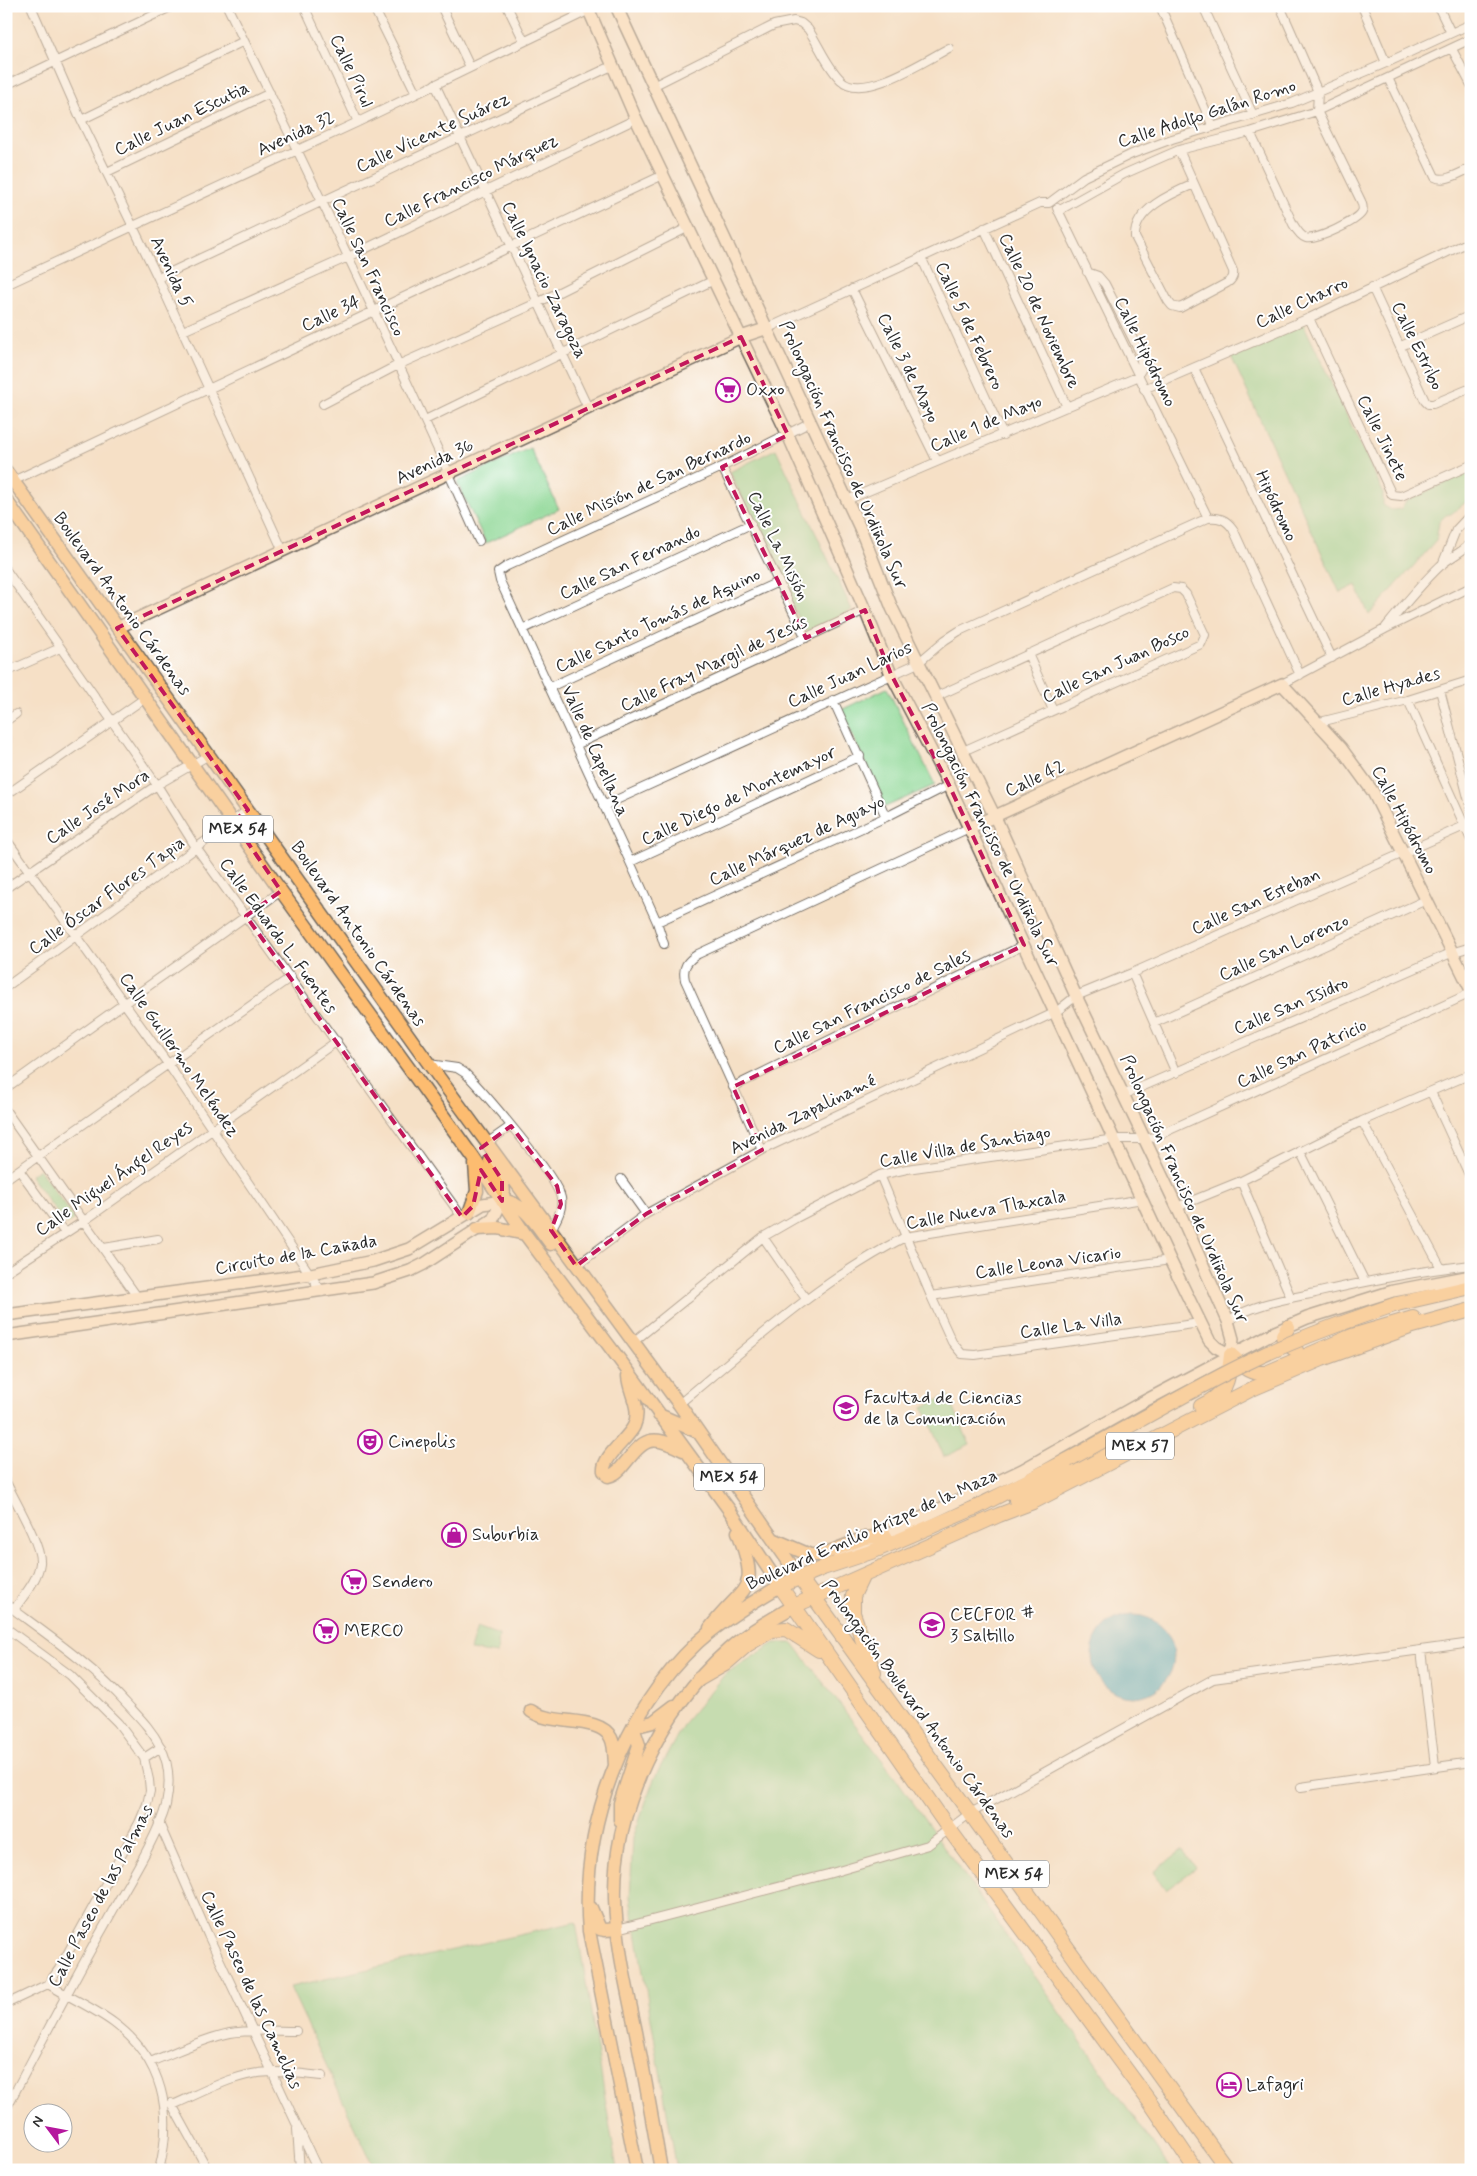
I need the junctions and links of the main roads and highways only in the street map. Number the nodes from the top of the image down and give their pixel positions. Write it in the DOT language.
graph roads {
  1 [pos="10,476"];
  2 [pos="6,500"];
  3 [pos="484,1139"];
  4 [pos="473,1157"];
  5 [pos="502,1201"];
  6 [pos="466,1215"];
  7 [pos="547,1225"];
  8 [pos="477,1229"];
  9 [pos="525,1234"];
  10 [pos="573,1262"];
  11 [pos="1471,1287"];
  12 [pos="1471,1309"];
  13 [pos="1288,1326"];
  14 [pos="1307,1354"];
  15 [pos="628,1371"];
  16 [pos="657,1376"];
  17 [pos="659,1415"];
  18 [pos="698,1432"];
  19 [pos="684,1450"];
  20 [pos="730,1511"];
  21 [pos="999,1515"];
  22 [pos="886,1536"];
  23 [pos="772,1539"];
  24 [pos="862,1577"];
  25 [pos="800,1578"];
  26 [pos="780,1586"];
  27 [pos="815,1598"];
  28 [pos="794,1606"];
  29 [pos="699,1641"];
  30 [pos="826,1655"];
  31 [pos="699,1679"];
  32 [pos="878,1685"];
  33 [pos="690,1691"];
  34 [pos="531,1712"];
  35 [pos="633,1727"];
  36 [pos="615,1766"];
  37 [pos="620,1830"];
  38 [pos="587,1907"];
  39 [pos="617,1929"];
  40 [pos="1181,2149"];
  41 [pos="636,2170"];
  42 [pos="661,2170"];
  43 [pos="1196,2170"];
  44 [pos="1205,2170"];
  45 [pos="1228,2170"];
  1 -- 3 [label="main road, Boulevard Antonio Cárdenas / MEX 54"];
  2 -- 4 [label="main road, Boulevard Antonio Cárdenas / MEX 54"];
  3 -- 5 [label="main road"];
  3 -- 7 [label="main road, Boulevard Antonio Cárdenas / MEX 54"];
  4 -- 5 [label="main road, Boulevard Antonio Cárdenas / MEX 54"];
  4 -- 6 [label="main road"];
  5 -- 9 [label="main road, MEX 54"];
  5 -- 10 [label="main road"];
  7 -- 10 [label="main road, Prolongación Boulevard Antonio Cárdenas / MEX 54"];
  8 -- 9 [label="main road"];
  9 -- 15 [label="main road, MEX 54"];
  10 -- 16 [label="main road, Prolongación Boulevard Antonio Cárdenas / MEX 54"];
  11 -- 25 [label="highway, Boulevard Emilio Arizpe de la Maza / MEX 57, bridge"];
  12 -- 14 [label="highway"];
  12 -- 21 [label="highway, MEX 57"];
  13 -- 14 [label="highway"];
  14 -- 21 [label="highway"];
  15 -- 17 [label="main road, MEX 54"];
  15 -- 19 [label="main road"];
  16 -- 17 [label="main road"];
  16 -- 18 [label="main road, Prolongación Boulevard Antonio Cárdenas / MEX 54"];
  17 -- 18 [label="main road"];
  17 -- 19 [label="main road, MEX 54"];
  18 -- 23 [label="main road, Prolongación Boulevard Antonio Cárdenas / MEX 54"];
  19 -- 20 [label="main road, MEX 54"];
  20 -- 26 [label="main road, MEX 54"];
  20 -- 29 [label="main road"];
  21 -- 24 [label="highway, MEX 57"];
  22 -- 23 [label="main road"];
  23 -- 25 [label="main road, Prolongación Boulevard Antonio Cárdenas / MEX 54"];
  24 -- 27 [label="highway, MEX 57"];
  24 -- 32 [label="highway"];
  25 -- 26 [label="highway, Boulevard Emilio Arizpe de la Maza / MEX 57"];
  25 -- 27 [label="highway, Prolongación Boulevard Antonio Cárdenas / MEX 54"];
  26 -- 28 [label="highway, MEX 54"];
  26 -- 29 [label="main road, Boulevard Emilio Arizpe de la Maza"];
  27 -- 28 [label="highway, MEX 57"];
  27 -- 32 [label="highway, Prolongación Boulevard Antonio Cárdenas / MEX 54"];
  28 -- 30 [label="highway, MEX 54"];
  28 -- 31 [label="main road"];
  29 -- 35 [label="main road, Boulevard Emilio Arizpe de la Maza"];
  30 -- 31 [label="highway"];
  30 -- 40 [label="highway, MEX 54"];
  31 -- 33 [label="main road"];
  32 -- 45 [label="highway, Prolongación Boulevard Antonio Cárdenas / MEX 54"];
  33 -- 35 [label="main road"];
  33 -- 37 [label="main road"];
  34 -- 36 [label="main road"];
  35 -- 36 [label="main road, Boulevard Emilio Arizpe de la Maza"];
  35 -- 37 [label="main road"];
  36 -- 38 [label="main road, Boulevard Emilio Arizpe de la Maza"];
  37 -- 39 [label="main road"];
  38 -- 39 [label="main road"];
  38 -- 41 [label="main road, Boulevard Emilio Arizpe de la Maza"];
  39 -- 42 [label="main road"];
  40 -- 43 [label="highway, MEX 54"];
  40 -- 44 [label="highway"];
}
